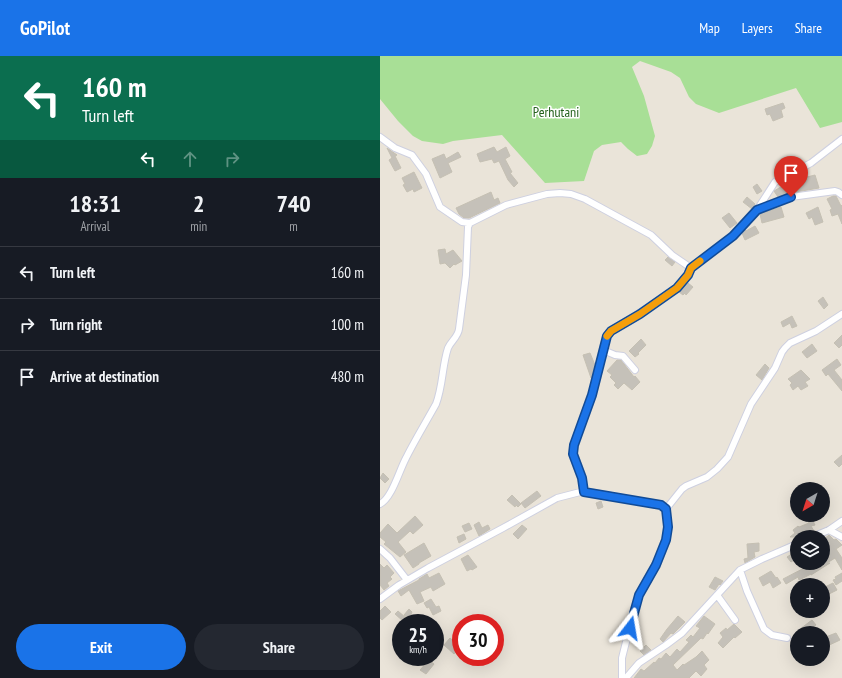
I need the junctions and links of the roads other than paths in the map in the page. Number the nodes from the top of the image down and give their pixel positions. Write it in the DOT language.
graph roads {
  1 [pos="380,137"];
  2 [pos="842,139"];
  3 [pos="842,195"];
  4 [pos="757,210"];
  5 [pos="470,223"];
  6 [pos="691,268"];
  7 [pos="842,314"];
  8 [pos="603,350"];
  9 [pos="634,370"];
  10 [pos="584,492"];
  11 [pos="380,504"];
  12 [pos="666,509"];
  13 [pos="842,521"];
  14 [pos="829,530"];
  15 [pos="830,531"];
  16 [pos="842,537"];
  17 [pos="790,547"];
  18 [pos="380,549"];
  19 [pos="740,570"];
  20 [pos="407,580"];
  21 [pos="717,596"];
  22 [pos="380,599"];
  23 [pos="735,620"];
  24 [pos="787,638"];
  25 [pos="622,678"];
  26 [pos="626,678"];
  1 -- 5 [label="street"];
  2 -- 4 [label="street"];
  3 -- 4 [label="street"];
  4 -- 6 [label="street"];
  5 -- 6 [label="street"];
  5 -- 11 [label="street"];
  6 -- 8 [label="street"];
  7 -- 12 [label="street"];
  8 -- 9 [label="street"];
  8 -- 10 [label="street"];
  10 -- 12 [label="street"];
  10 -- 20 [label="street"];
  12 -- 25 [label="street"];
  13 -- 14 [label="street"];
  15 -- 16 [label="street"];
  17 -- 19 [label="street"];
  18 -- 20 [label="street"];
  19 -- 21 [label="street"];
  19 -- 24 [label="street"];
  20 -- 22 [label="street"];
  21 -- 23 [label="street"];
  21 -- 26 [label="street"];
}
